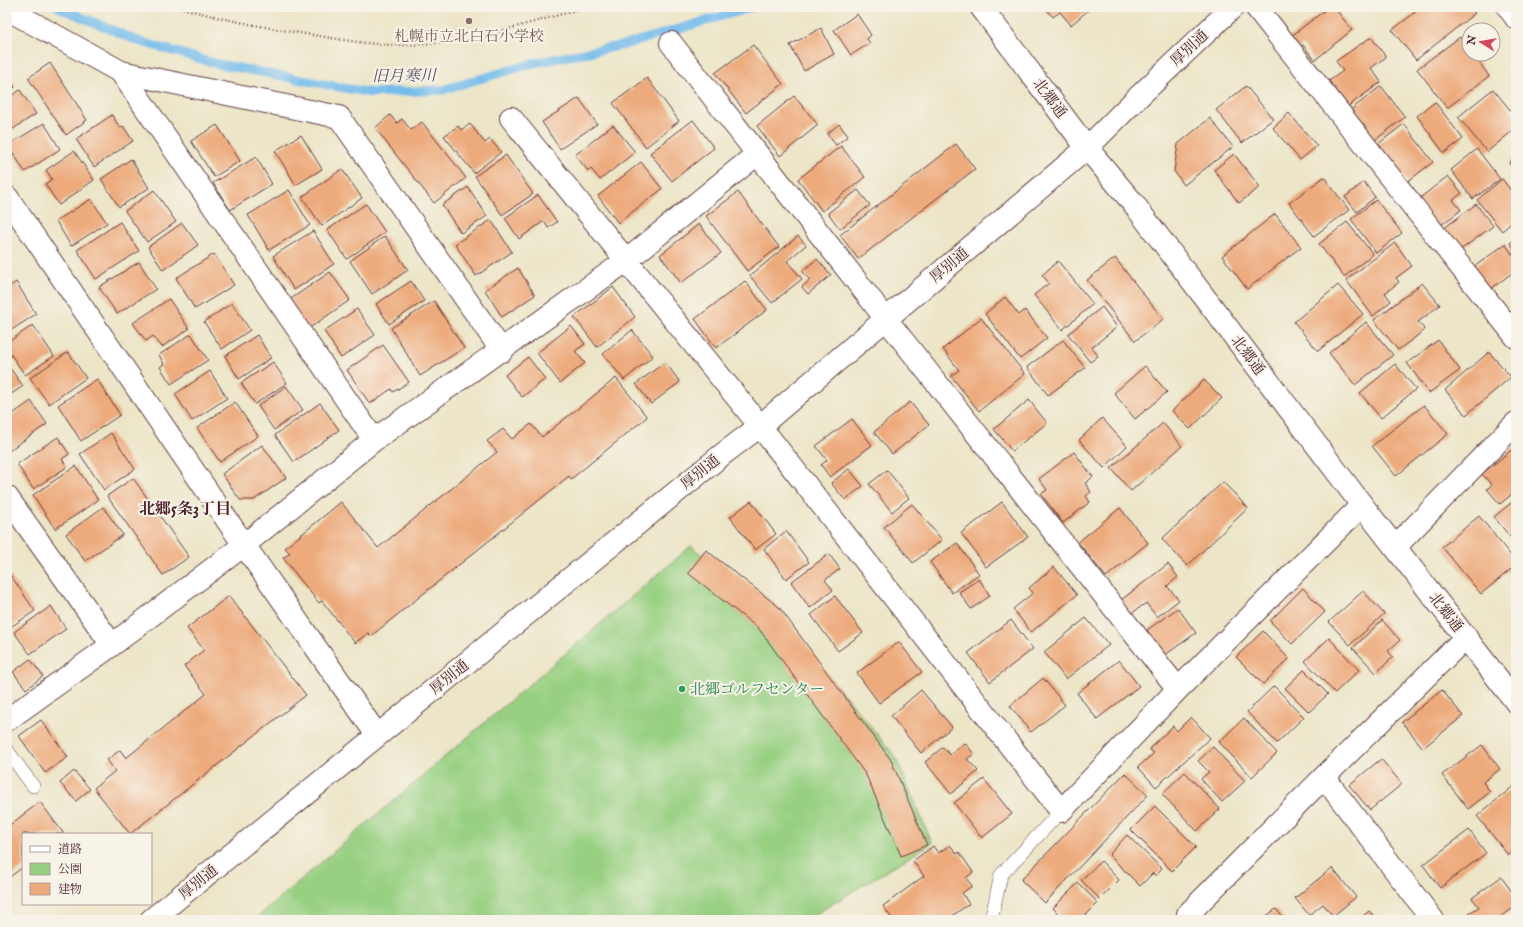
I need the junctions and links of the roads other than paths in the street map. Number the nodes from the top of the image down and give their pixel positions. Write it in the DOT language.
graph roads {
  1 [pos="981,7"];
  2 [pos="1233,7"];
  3 [pos="1256,7"];
  4 [pos="1508,7"];
  5 [pos="7,9"];
  6 [pos="1516,18"];
  7 [pos="671,43"];
  8 [pos="121,72"];
  9 [pos="511,118"];
  10 [pos="1087,148"];
  11 [pos="757,154"];
  12 [pos="7,198"];
  13 [pos="626,261"];
  14 [pos="886,319"];
  15 [pos="1516,337"];
  16 [pos="502,350"];
  17 [pos="1516,423"];
  18 [pos="760,426"];
  19 [pos="374,440"];
  20 [pos="7,497"];
  21 [pos="1362,505"];
  22 [pos="244,545"];
  23 [pos="1395,547"];
  24 [pos="1466,637"];
  25 [pos="112,645"];
  26 [pos="1178,689"];
  27 [pos="1516,702"];
  28 [pos="7,720"];
  29 [pos="377,735"];
  30 [pos="7,750"];
  31 [pos="1324,777"];
  32 [pos="33,786"];
  33 [pos="1061,810"];
  34 [pos="151,920"];
  35 [pos="991,920"];
  36 [pos="1192,920"];
  37 [pos="1433,920"];
  1 -- 10 [label="street, 北郷通"];
  2 -- 10 [label="street, 厚別通"];
  3 -- 15 [label="street"];
  4 -- 6 [label="street"];
  5 -- 8 [label="street"];
  7 -- 11 [label="street"];
  8 -- 16 [label="street"];
  8 -- 19 [label="street"];
  9 -- 13 [label="street"];
  10 -- 14 [label="street, 厚別通"];
  10 -- 21 [label="street, 北郷通"];
  11 -- 13 [label="street"];
  11 -- 14 [label="street"];
  12 -- 22 [label="street"];
  13 -- 16 [label="street"];
  13 -- 18 [label="street"];
  14 -- 18 [label="street, 厚別通"];
  14 -- 26 [label="street"];
  16 -- 19 [label="street"];
  17 -- 23 [label="street"];
  18 -- 29 [label="street, 厚別通"];
  18 -- 33 [label="street"];
  19 -- 22 [label="street"];
  20 -- 25 [label="street"];
  21 -- 23 [label="street, 北郷通"];
  21 -- 26 [label="street"];
  22 -- 25 [label="street"];
  22 -- 29 [label="street"];
  23 -- 24 [label="street, 北郷通"];
  24 -- 27 [label="street, 北郷通"];
  24 -- 31 [label="street"];
  25 -- 28 [label="street"];
  26 -- 33 [label="street"];
  29 -- 34 [label="street, 厚別通"];
  30 -- 32 [label="lane"];
  31 -- 36 [label="street"];
  31 -- 37 [label="street"];
  33 -- 35 [label="lane"];
}
